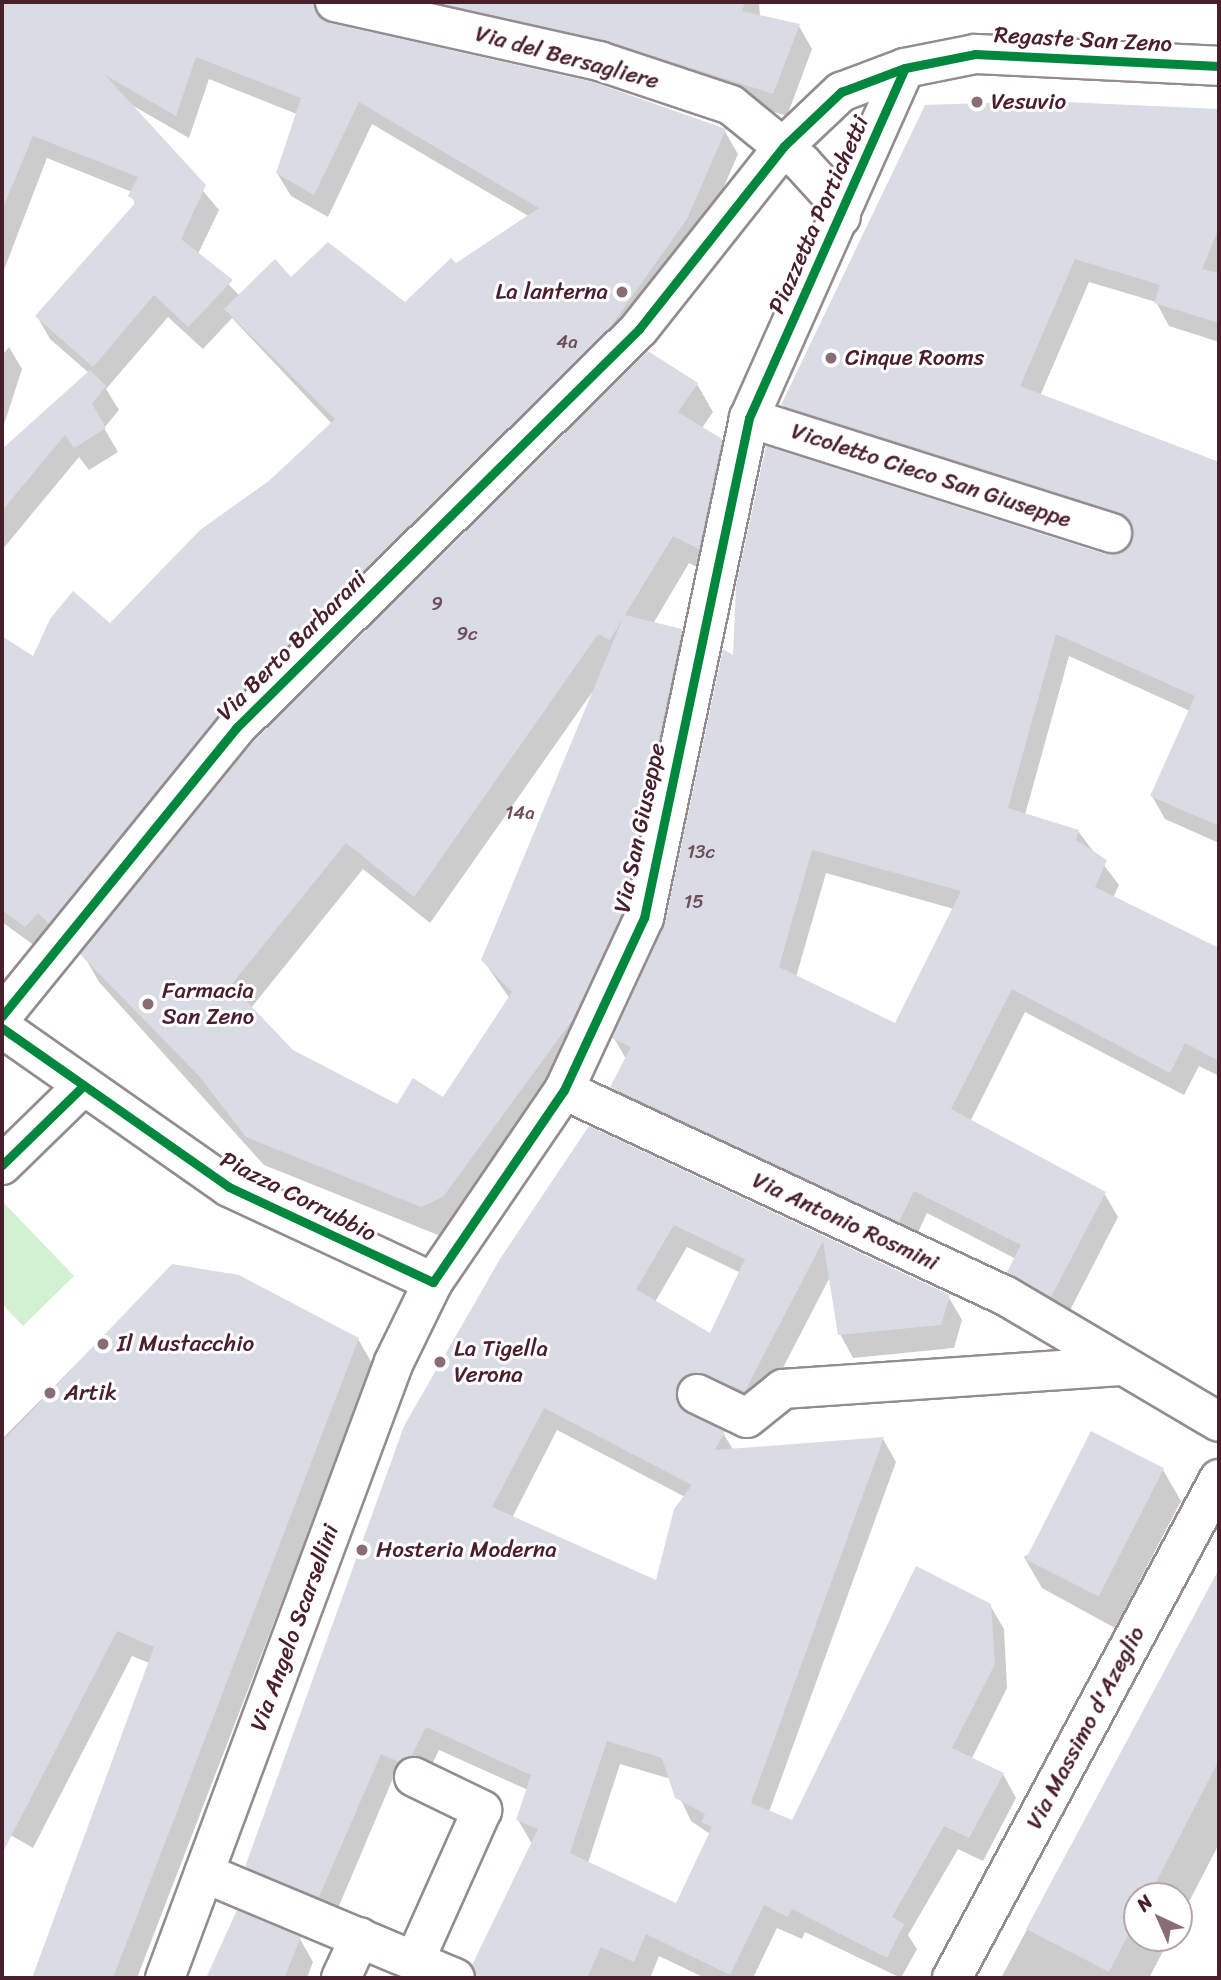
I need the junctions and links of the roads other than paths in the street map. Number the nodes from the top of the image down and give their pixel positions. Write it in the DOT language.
graph roads {
  1 [pos="335,2"];
  2 [pos="1219,66"];
  3 [pos="905,68"];
  4 [pos="784,146"];
  5 [pos="841,217"];
  6 [pos="639,329"];
  7 [pos="749,418"];
  8 [pos="1112,533"];
  9 [pos="2,1016"];
  10 [pos="2,1028"];
  11 [pos="81,1088"];
  12 [pos="564,1090"];
  13 [pos="2,1165"];
  14 [pos="433,1282"];
  15 [pos="1119,1366"];
  16 [pos="697,1394"];
  17 [pos="1219,1422"];
  18 [pos="1219,1479"];
  19 [pos="414,1777"];
  20 [pos="204,1874"];
  21 [pos="360,1937"];
  22 [pos="415,1960"];
  23 [pos="165,1978"];
  24 [pos="341,1978"];
  25 [pos="454,1978"];
  26 [pos="953,1978"];
  1 -- 4 [label="street, Via del Bersagliere"];
  2 -- 3 [label="street, Regaste San Zeno"];
  3 -- 4 [label="street, Piazzetta Portichetti"];
  3 -- 5 [label="street, Piazzetta Portichetti"];
  4 -- 5 [label="street, Piazzetta Portichetti"];
  4 -- 6 [label="street, Piazzetta Portichetti"];
  5 -- 7 [label="street, Piazzetta Portichetti"];
  6 -- 9 [label="street, Via Berto Barbarani"];
  7 -- 8 [label="street, Vicoletto Cieco San Giuseppe"];
  7 -- 12 [label="street, Via San Giuseppe"];
  10 -- 11 [label="street, Piazza Corrubbio"];
  11 -- 13 [label="street"];
  11 -- 14 [label="street, Piazza Corrubbio"];
  12 -- 14 [label="street, Via San Giuseppe"];
  12 -- 15 [label="street, Via Antonio Rosmini"];
  14 -- 20 [label="street, Via Angelo Scarsellini"];
  15 -- 16 [label="street"];
  15 -- 17 [label="street, Via Antonio Rosmini"];
  18 -- 26 [label="street, Via Massimo d'Azeglio"];
  19 -- 22 [label="street"];
  20 -- 21 [label="street"];
  20 -- 23 [label="street, Via Angelo Scarsellini"];
  21 -- 22 [label="street"];
  21 -- 24 [label="street"];
  22 -- 25 [label="street"];
}
